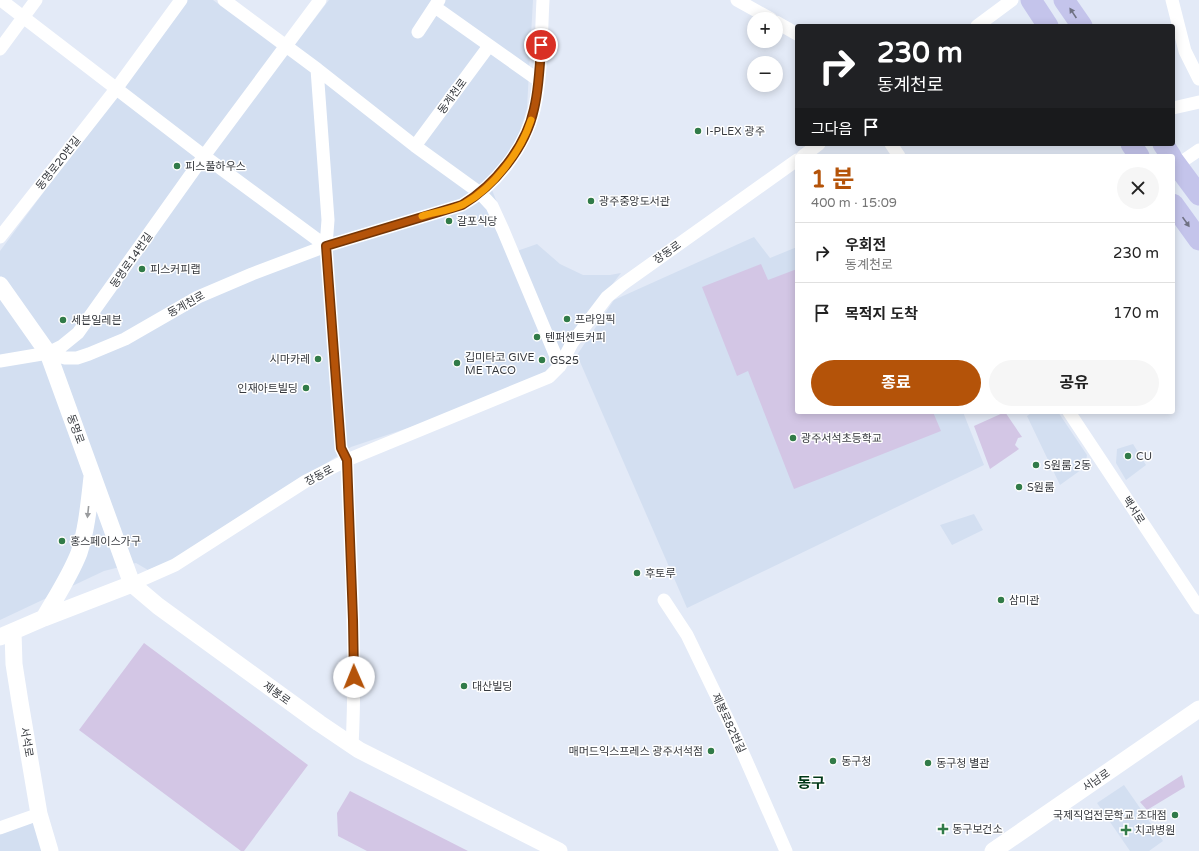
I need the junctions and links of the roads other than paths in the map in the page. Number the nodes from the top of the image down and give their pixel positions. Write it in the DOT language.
graph roads {
  1 [pos="1,0"];
  2 [pos="36,0"];
  3 [pos="181,0"];
  4 [pos="224,0"];
  5 [pos="320,0"];
  6 [pos="543,0"];
  7 [pos="737,0"];
  8 [pos="1012,0"];
  9 [pos="1031,0"];
  10 [pos="1064,0"];
  11 [pos="1172,0"];
  12 [pos="437,4"];
  13 [pos="758,12"];
  14 [pos="23,17"];
  15 [pos="981,24"];
  16 [pos="1047,24"];
  17 [pos="1081,24"];
  18 [pos="783,26"];
  19 [pos="418,32"];
  20 [pos="795,33"];
  21 [pos="286,46"];
  22 [pos="489,46"];
  23 [pos="0,49"];
  24 [pos="317,69"];
  25 [pos="1199,79"];
  26 [pos="538,80"];
  27 [pos="116,89"];
  28 [pos="1199,102"];
  29 [pos="1175,108"];
  30 [pos="416,146"];
  31 [pos="816,146"];
  32 [pos="1199,150"];
  33 [pos="806,154"];
  34 [pos="204,156"];
  35 [pos="1175,159"];
  36 [pos="795,161"];
  37 [pos="1175,163"];
  38 [pos="480,193"];
  39 [pos="1199,195"];
  40 [pos="1175,207"];
  41 [pos="0,237"];
  42 [pos="1199,240"];
  43 [pos="326,246"];
  44 [pos="0,285"];
  45 [pos="48,353"];
  46 [pos="0,361"];
  47 [pos="560,366"];
  48 [pos="1070,414"];
  49 [pos="347,460"];
  50 [pos="92,473"];
  51 [pos="132,584"];
  52 [pos="664,600"];
  53 [pos="1199,608"];
  54 [pos="44,618"];
  55 [pos="7,634"];
  56 [pos="1199,709"];
  57 [pos="352,746"];
  58 [pos="39,814"];
  59 [pos="0,828"];
  60 [pos="50,851"];
  61 [pos="559,851"];
  62 [pos="786,851"];
  63 [pos="993,851"];
  1 -- 14 [label="street"];
  2 -- 14 [label="street"];
  3 -- 27 [label="street, 동명로20번길"];
  4 -- 21 [label="street"];
  5 -- 21 [label="street, 동명로14번길"];
  6 -- 26 [label="street, 동계천로"];
  7 -- 13 [label="street"];
  8 -- 15 [label="street"];
  9 -- 16 [label="main road"];
  17 -- 10 [label="main road, one-way"];
  11 -- 25 [label="street"];
  12 -- 19 [label="street"];
  12 -- 22 [label="street"];
  14 -- 23 [label="street"];
  14 -- 27 [label="street"];
  18 -- 20 [label="street"];
  21 -- 24 [label="street"];
  21 -- 34 [label="street, 동명로14번길"];
  22 -- 26 [label="street"];
  22 -- 30 [label="street, 동계천로"];
  24 -- 30 [label="street"];
  24 -- 43 [label="street"];
  26 -- 38 [label="street, 동계천로"];
  27 -- 34 [label="street"];
  27 -- 41 [label="street, 동명로20번길"];
  28 -- 29 [label="street"];
  30 -- 38 [label="street"];
  31 -- 33 [label="street"];
  32 -- 35 [label="street"];
  34 -- 43 [label="street"];
  34 -- 45 [label="street, 동명로14번길"];
  36 -- 47 [label="street, 장동로"];
  37 -- 39 [label="main road"];
  38 -- 43 [label="street, 동계천로"];
  38 -- 47 [label="street"];
  40 -- 42 [label="main road, one-way"];
  43 -- 45 [label="street, 동계천로"];
  43 -- 49 [label="street"];
  44 -- 45 [label="street, 동명로"];
  45 -- 46 [label="street"];
  45 -- 50 [label="street, 동명로"];
  47 -- 49 [label="street, 장동로"];
  48 -- 53 [label="street, 백서로"];
  49 -- 51 [label="street, 장동로"];
  49 -- 57 [label="street"];
  50 -- 51 [label="street, 동명로"];
  50 -- 54 [label="street, one-way"];
  51 -- 54 [label="street"];
  51 -- 57 [label="street, 제봉로"];
  52 -- 62 [label="street, 제봉로82번길"];
  54 -- 55 [label="street"];
  55 -- 58 [label="street, 서석로"];
  56 -- 63 [label="street, 서남로"];
  57 -- 61 [label="street, 제봉로"];
  58 -- 59 [label="street"];
  58 -- 60 [label="street, 서석로"];
}
